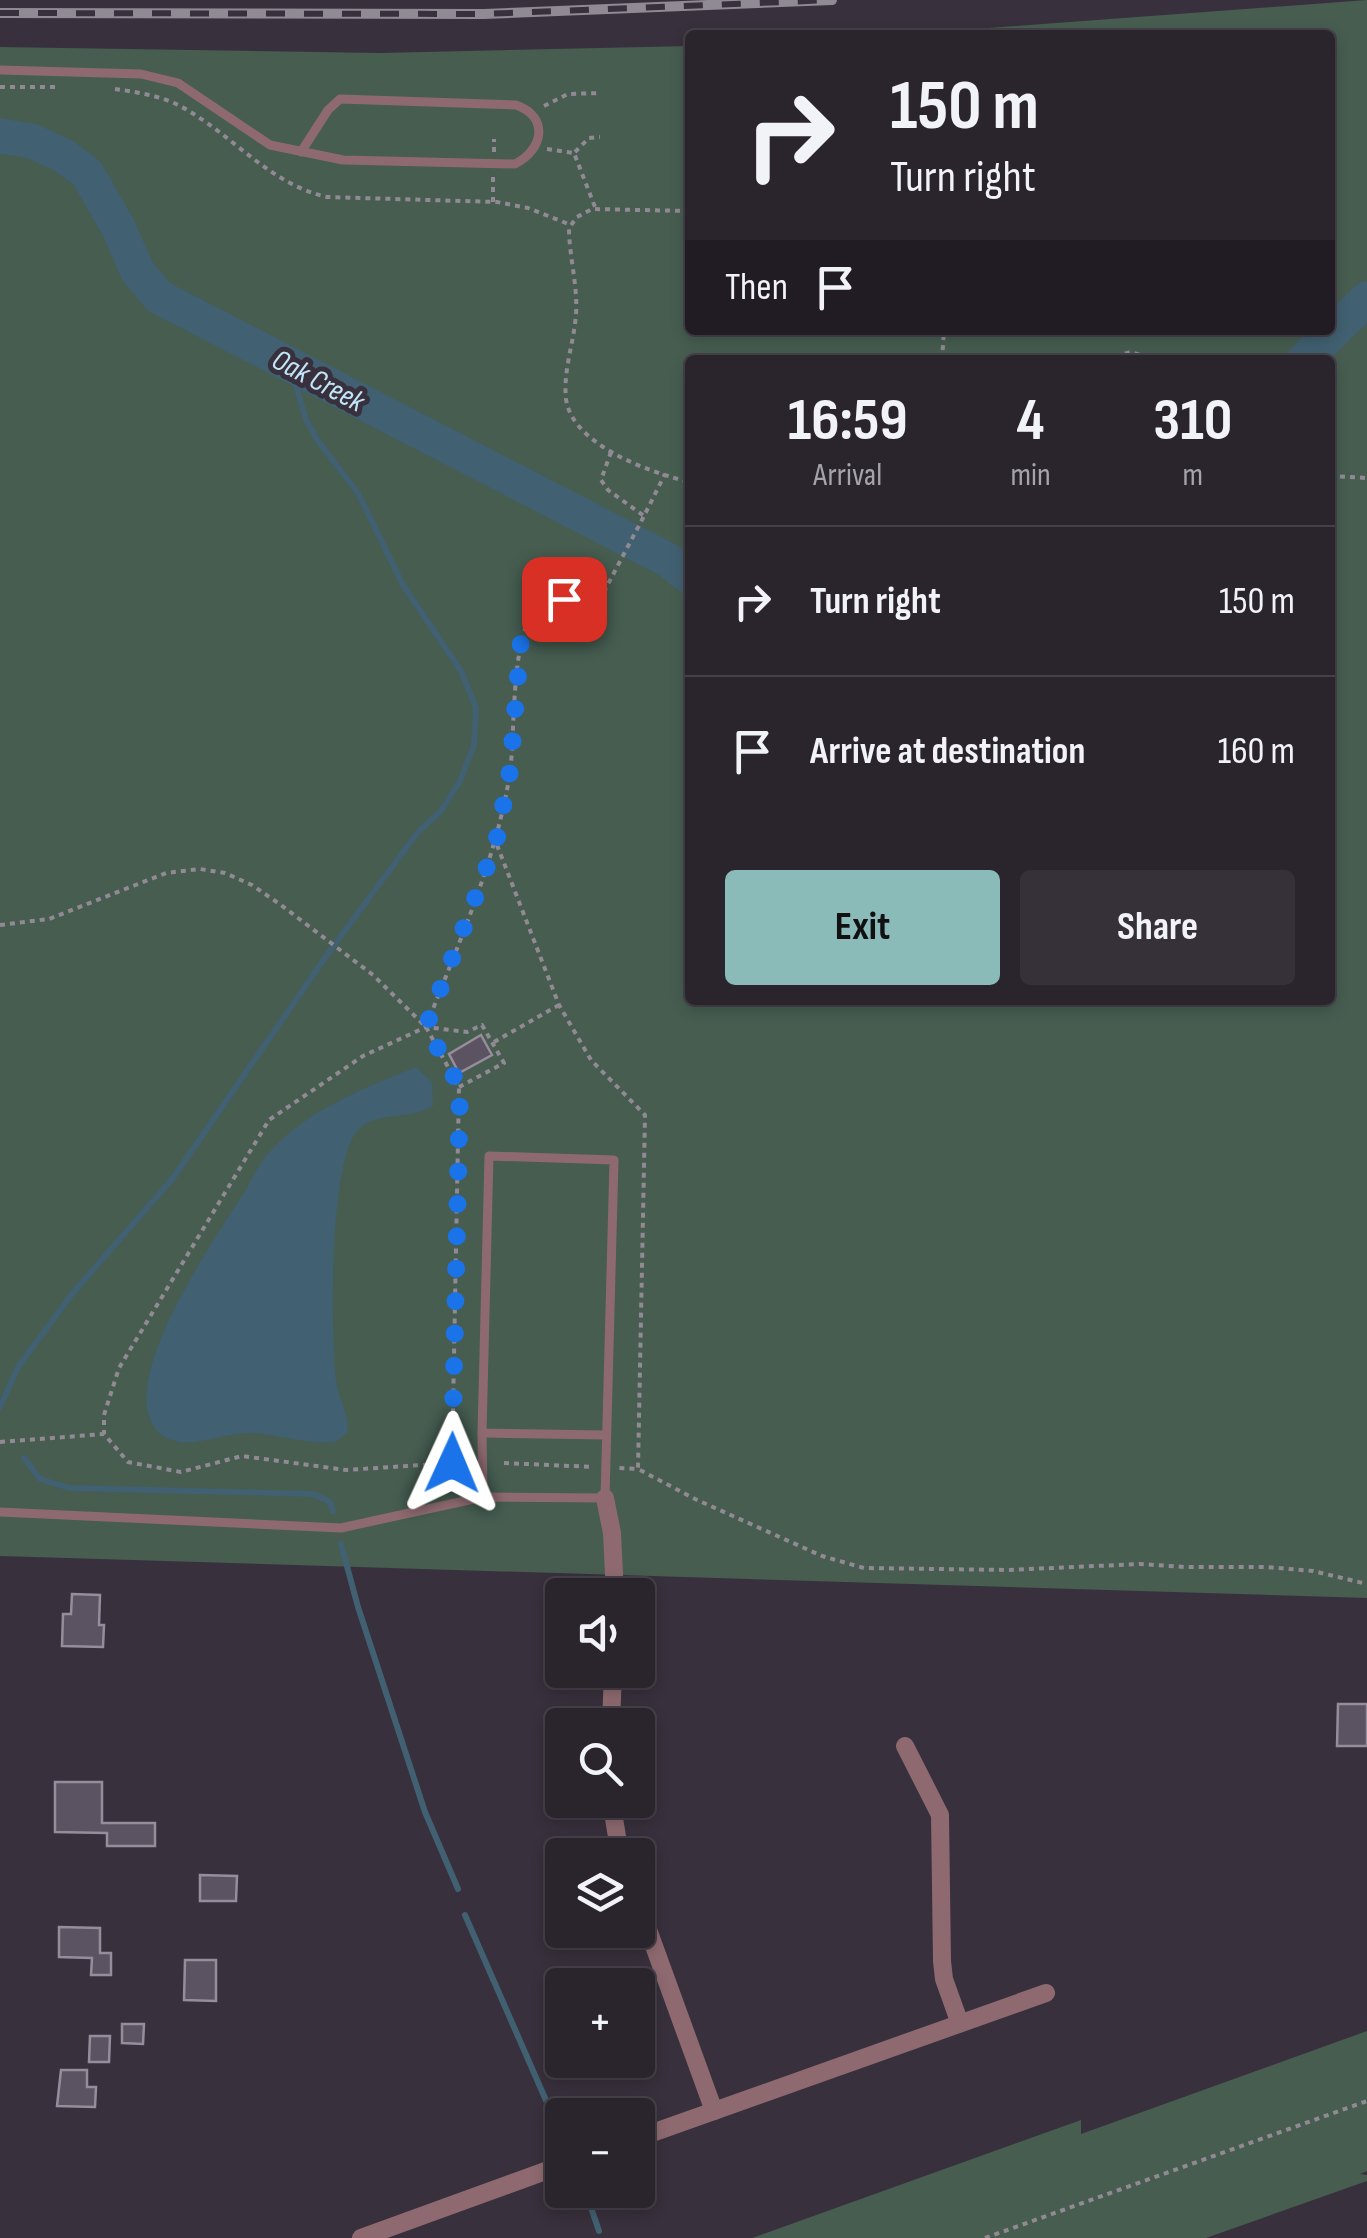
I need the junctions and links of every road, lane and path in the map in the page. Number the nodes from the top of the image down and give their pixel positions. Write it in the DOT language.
graph roads {
  1 [pos="0,70"];
  2 [pos="601,93"];
  3 [pos="534,116"];
  4 [pos="600,137"];
  5 [pos="537,147"];
  6 [pos="301,152"];
  7 [pos="574,153"];
  8 [pos="596,209"];
  9 [pos="685,211"];
  10 [pos="611,452"];
  11 [pos="664,474"];
  12 [pos="1335,476"];
  13 [pos="1367,478"];
  14 [pos="685,480"];
  15 [pos="644,516"];
  16 [pos="0,925"];
  17 [pos="560,1005"];
  18 [pos="426,1027"];
  19 [pos="492,1043"];
  20 [pos="460,1087"];
  21 [pos="482,1433"];
  22 [pos="104,1434"];
  23 [pos="606,1434"];
  24 [pos="0,1442"];
  25 [pos="472,1462"];
  26 [pos="452,1463"];
  27 [pos="638,1469"];
  28 [pos="484,1497"];
  29 [pos="605,1498"];
  30 [pos="0,1512"];
  31 [pos="615,1578"];
  32 [pos="1367,1584"];
  33 [pos="905,1746"];
  34 [pos="655,1948"];
  35 [pos="1046,1993"];
  36 [pos="960,2021"];
  37 [pos="1367,2101"];
  38 [pos="714,2111"];
  39 [pos="655,2132"];
  40 [pos="545,2172"];
  41 [pos="361,2238"];
  42 [pos="985,2238"];
  1 -- 6 [label="lane"];
  2 -- 3 [label="path"];
  3 -- 5 [label="lane"];
  3 -- 6 [label="lane"];
  4 -- 7 [label="path"];
  5 -- 6 [label="lane"];
  5 -- 7 [label="path"];
  7 -- 8 [label="path"];
  8 -- 9 [label="path"];
  8 -- 10 [label="path"];
  10 -- 11 [label="path"];
  10 -- 15 [label="path"];
  11 -- 14 [label="path"];
  11 -- 15 [label="path"];
  12 -- 13 [label="path"];
  15 -- 18 [label="path"];
  16 -- 18 [label="path"];
  17 -- 19 [label="path"];
  18 -- 19 [label="path"];
  18 -- 20 [label="path"];
  18 -- 22 [label="path"];
  19 -- 20 [label="path"];
  20 -- 26 [label="path"];
  21 -- 23 [label="lane"];
  21 -- 23 [label="lane"];
  21 -- 28 [label="lane"];
  22 -- 24 [label="path"];
  22 -- 26 [label="path"];
  23 -- 29 [label="lane"];
  25 -- 26 [label="path"];
  27 -- 32 [label="path"];
  28 -- 29 [label="lane"];
  28 -- 30 [label="lane"];
  29 -- 31 [label="street"];
  33 -- 36 [label="street"];
  34 -- 38 [label="street"];
  35 -- 36 [label="street"];
  36 -- 38 [label="street"];
  37 -- 42 [label="path"];
  38 -- 39 [label="street"];
  40 -- 41 [label="street"];
}
